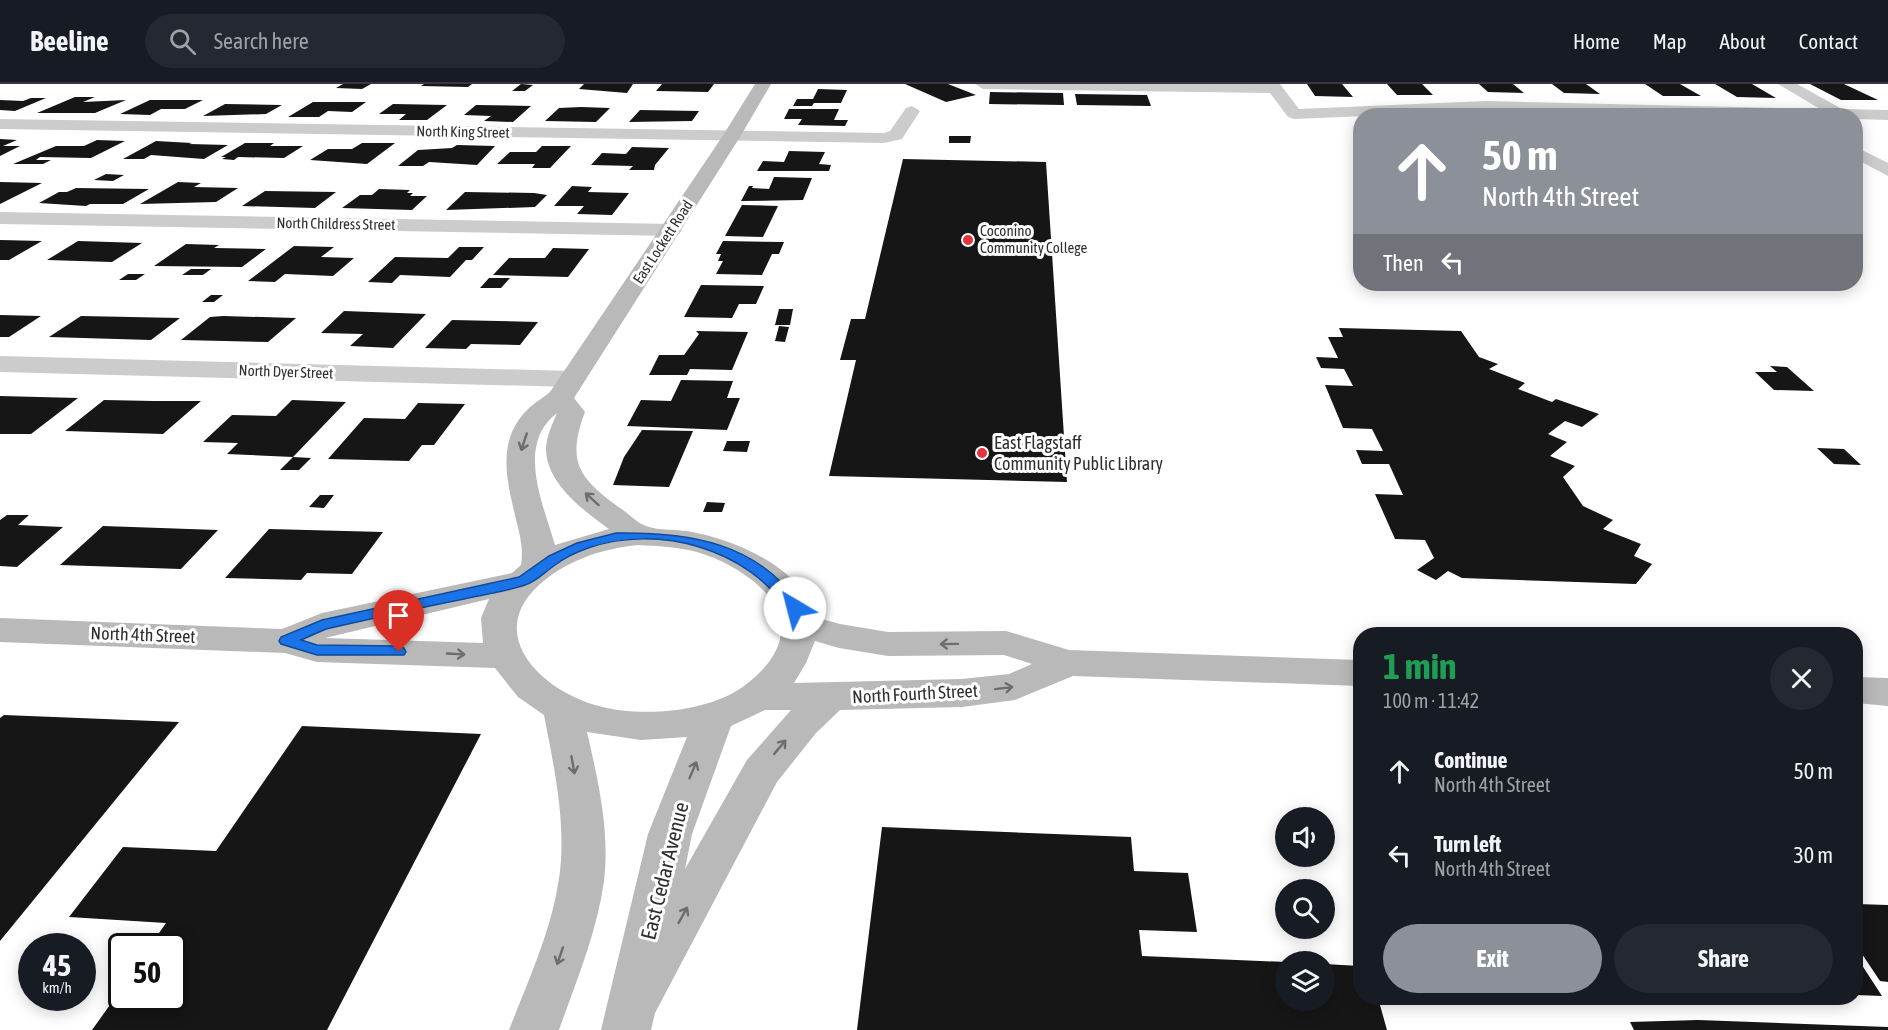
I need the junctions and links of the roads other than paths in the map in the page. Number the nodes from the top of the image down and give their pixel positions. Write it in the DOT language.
graph roads {
  1 [pos="763,84"];
  2 [pos="983,84"];
  3 [pos="1786,84"];
  4 [pos="1274,86"];
  5 [pos="1469,91"];
  6 [pos="1644,96"];
  7 [pos="1486,106"];
  8 [pos="1438,108"];
  9 [pos="1662,108"];
  10 [pos="1831,108"];
  11 [pos="912,111"];
  12 [pos="1353,112"];
  13 [pos="1863,113"];
  14 [pos="1888,115"];
  15 [pos="0,124"];
  16 [pos="731,137"];
  17 [pos="1863,156"];
  18 [pos="1888,170"];
  19 [pos="0,218"];
  20 [pos="672,230"];
  21 [pos="0,364"];
  22 [pos="566,389"];
  23 [pos="638,536"];
  24 [pos="530,575"];
  25 [pos="799,624"];
  26 [pos="0,630"];
  27 [pos="286,641"];
  28 [pos="506,657"];
  29 [pos="1068,663"];
  30 [pos="1353,673"];
  31 [pos="1863,690"];
  32 [pos="1888,692"];
  33 [pos="757,696"];
  34 [pos="830,697"];
  35 [pos="562,707"];
  36 [pos="716,716"];
  37 [pos="630,1017"];
  38 [pos="534,1030"];
  1 -- 16 [label="street, East Lockett Road"];
  2 -- 4 [label="street"];
  3 -- 10 [label="street"];
  4 -- 12 [label="street"];
  5 -- 7 [label="street"];
  6 -- 9 [label="street"];
  7 -- 8 [label="street"];
  7 -- 9 [label="street"];
  11 -- 16 [label="street, North King Street"];
  13 -- 14 [label="street"];
  15 -- 16 [label="street, North King Street"];
  16 -- 20 [label="street, East Lockett Road"];
  17 -- 18 [label="street"];
  19 -- 20 [label="street, North Childress Street"];
  20 -- 22 [label="street, East Lockett Road"];
  21 -- 22 [label="street, North Dyer Street"];
  23 -- 22 [label="street, one-way"];
  22 -- 24 [label="street, East Lockett Road, one-way"];
  23 -- 24 [label="street"];
  23 -- 25 [label="street"];
  24 -- 27 [label="street, North 4th Street"];
  24 -- 28 [label="street"];
  29 -- 25 [label="street, North Fourth Street, one-way"];
  25 -- 33 [label="street"];
  26 -- 27 [label="street, North 4th Street"];
  27 -- 28 [label="street, North 4th Street, one-way"];
  28 -- 35 [label="street"];
  29 -- 30 [label="street, North Fourth Street"];
  34 -- 29 [label="street, North Fourth Street, one-way"];
  31 -- 32 [label="street"];
  33 -- 34 [label="street, North Fourth Street"];
  33 -- 36 [label="street"];
  37 -- 34 [label="street, one-way"];
  35 -- 36 [label="street"];
  35 -- 38 [label="street, one-way"];
  37 -- 36 [label="street, East Cedar Avenue, one-way"];
}
